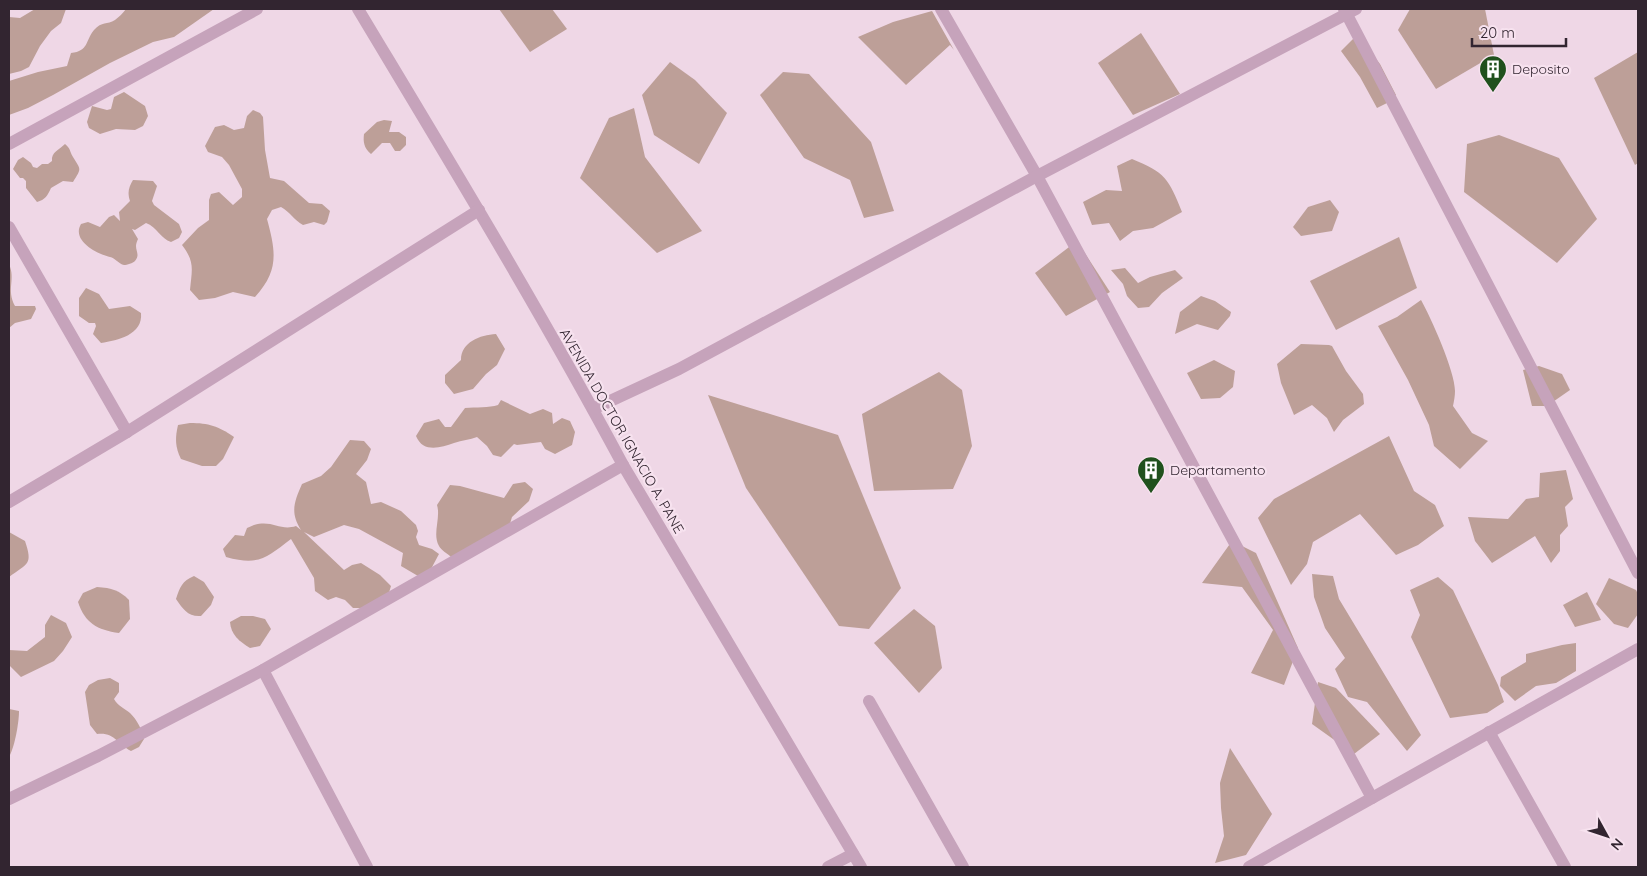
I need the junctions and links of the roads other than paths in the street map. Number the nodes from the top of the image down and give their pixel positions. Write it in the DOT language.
graph roads {
  1 [pos="257,9"];
  2 [pos="358,9"];
  3 [pos="941,9"];
  4 [pos="1349,10"];
  5 [pos="9,144"];
  6 [pos="1037,176"];
  7 [pos="479,210"];
  8 [pos="9,227"];
  9 [pos="593,409"];
  10 [pos="128,432"];
  11 [pos="623,465"];
  12 [pos="9,502"];
  13 [pos="1638,573"];
  14 [pos="1638,648"];
  15 [pos="263,670"];
  16 [pos="869,701"];
  17 [pos="1489,732"];
  18 [pos="1372,798"];
  19 [pos="9,799"];
  20 [pos="853,854"];
  21 [pos="367,867"];
  22 [pos="828,867"];
  23 [pos="861,867"];
  24 [pos="963,867"];
  25 [pos="1249,867"];
  26 [pos="1565,867"];
  1 -- 5 [label="street"];
  2 -- 7 [label="street, AVENIDA DOCTOR IGNACIO A. PANE"];
  3 -- 6 [label="street"];
  4 -- 6 [label="street"];
  4 -- 13 [label="street"];
  6 -- 9 [label="street"];
  6 -- 18 [label="street"];
  7 -- 9 [label="street, AVENIDA DOCTOR IGNACIO A. PANE"];
  7 -- 10 [label="street"];
  8 -- 10 [label="street"];
  9 -- 11 [label="street, AVENIDA DOCTOR IGNACIO A. PANE"];
  10 -- 12 [label="street"];
  11 -- 15 [label="street"];
  11 -- 20 [label="street, AVENIDA DOCTOR IGNACIO A. PANE"];
  14 -- 17 [label="street"];
  15 -- 19 [label="street"];
  15 -- 21 [label="street"];
  16 -- 24 [label="street"];
  17 -- 18 [label="street"];
  17 -- 26 [label="street"];
  18 -- 25 [label="street"];
  20 -- 22 [label="street"];
  20 -- 23 [label="street, AVENIDA DOCTOR IGNACIO A. PANE"];
}
